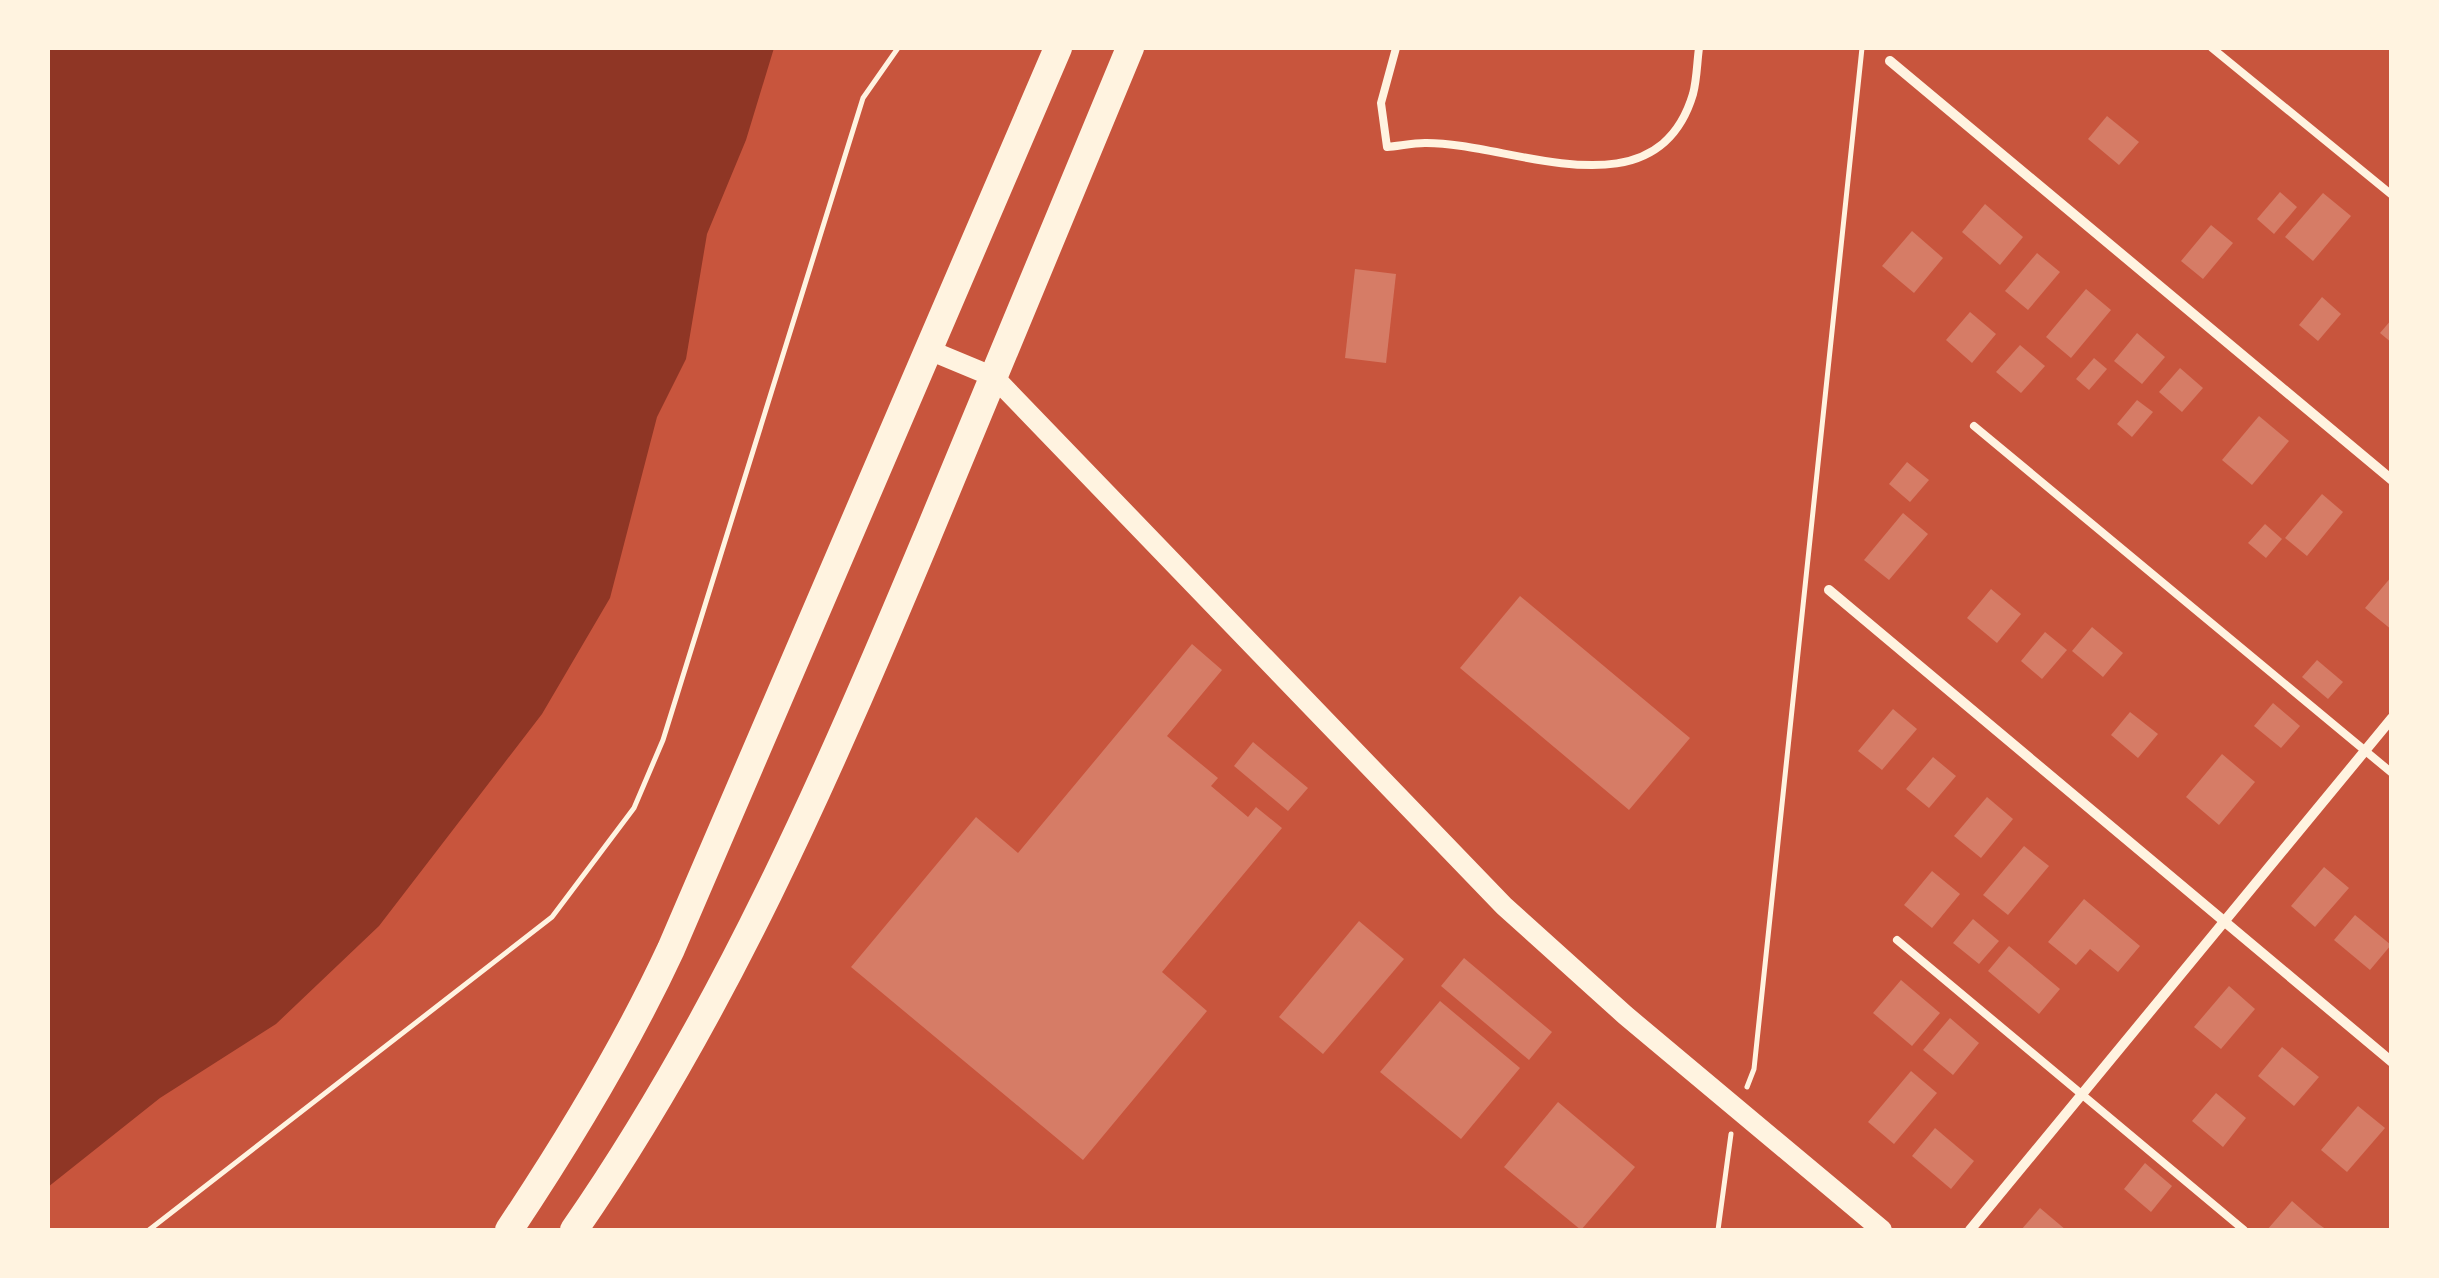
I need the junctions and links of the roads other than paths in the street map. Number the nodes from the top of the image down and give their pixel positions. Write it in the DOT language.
graph roads {
  1 [pos="1058,48"];
  2 [pos="1130,48"];
  3 [pos="1396,48"];
  4 [pos="1699,48"];
  5 [pos="2212,48"];
  6 [pos="1890,61"];
  7 [pos="2392,195"];
  8 [pos="930,350"];
  9 [pos="994,377"];
  10 [pos="1974,426"];
  11 [pos="2392,480"];
  12 [pos="1829,590"];
  13 [pos="2392,718"];
  14 [pos="2365,751"];
  15 [pos="2392,773"];
  16 [pos="2224,922"];
  17 [pos="1896,940"];
  18 [pos="2392,1062"];
  19 [pos="2081,1095"];
  20 [pos="509,1230"];
  21 [pos="574,1230"];
  22 [pos="1882,1230"];
  23 [pos="1970,1230"];
  24 [pos="2244,1230"];
  1 -- 8 [label="highway"];
  2 -- 9 [label="highway"];
  3 -- 4 [label="lane"];
  5 -- 7 [label="lane"];
  6 -- 11 [label="street"];
  8 -- 9 [label="main road"];
  8 -- 20 [label="highway"];
  9 -- 21 [label="highway"];
  9 -- 22 [label="main road"];
  10 -- 14 [label="lane"];
  12 -- 16 [label="street"];
  13 -- 14 [label="street"];
  14 -- 15 [label="lane"];
  14 -- 16 [label="street"];
  16 -- 18 [label="street"];
  16 -- 19 [label="street"];
  17 -- 19 [label="lane"];
  19 -- 23 [label="street"];
  19 -- 24 [label="lane"];
}
